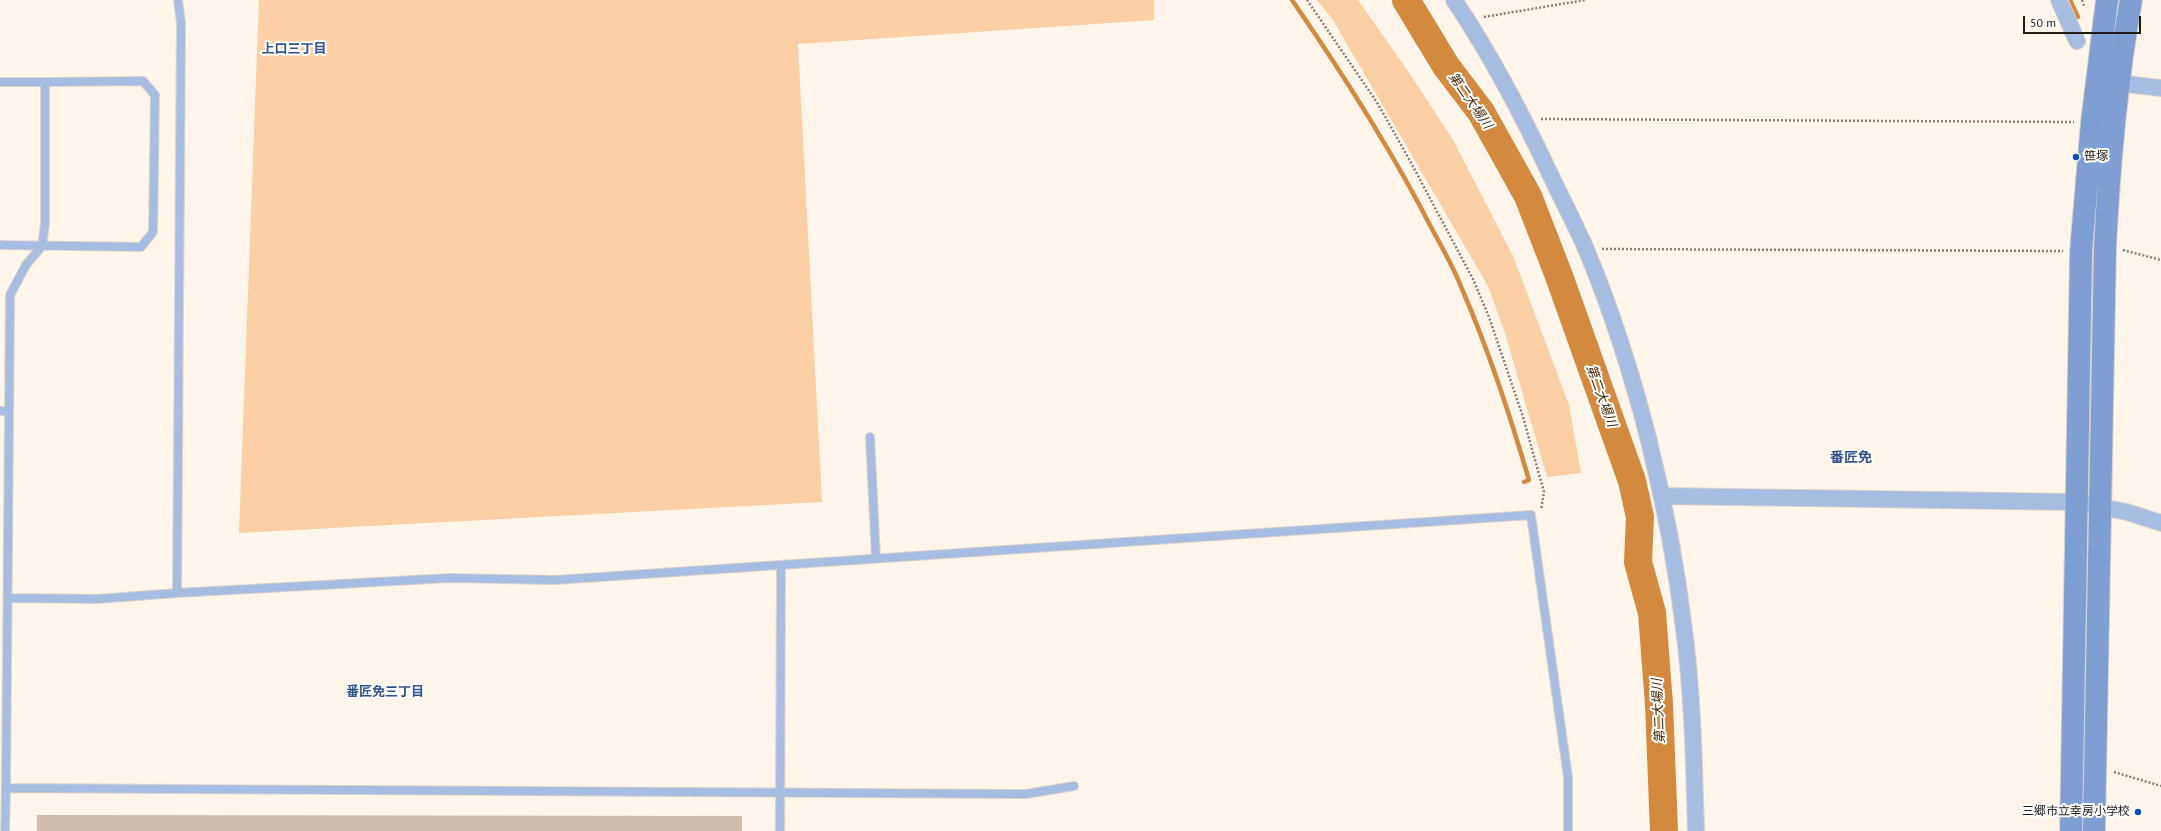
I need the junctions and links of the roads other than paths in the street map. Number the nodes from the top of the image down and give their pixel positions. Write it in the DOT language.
graph roads {
  1 [pos="178,0"];
  2 [pos="1454,0"];
  3 [pos="2059,0"];
  4 [pos="2107,0"];
  5 [pos="2131,0"];
  6 [pos="2078,41"];
  7 [pos="0,82"];
  8 [pos="45,82"];
  9 [pos="2118,83"];
  10 [pos="2161,88"];
  11 [pos="0,245"];
  12 [pos="42,246"];
  13 [pos="0,411"];
  14 [pos="9,411"];
  15 [pos="870,437"];
  16 [pos="1662,496"];
  17 [pos="2076,502"];
  18 [pos="2102,507"];
  19 [pos="2161,523"];
  20 [pos="876,558"];
  21 [pos="781,565"];
  22 [pos="177,593"];
  23 [pos="8,598"];
  24 [pos="4,632"];
  25 [pos="1074,786"];
  26 [pos="6,788"];
  27 [pos="780,791"];
  28 [pos="5,831"];
  29 [pos="780,831"];
  30 [pos="1568,831"];
  31 [pos="1696,831"];
  32 [pos="2071,831"];
  33 [pos="2094,831"];
  1 -- 22 [label="lane"];
  2 -- 16 [label="street"];
  3 -- 6 [label="street"];
  4 -- 17 [label="street"];
  5 -- 9 [label="street"];
  7 -- 8 [label="lane"];
  8 -- 12 [label="lane"];
  8 -- 12 [label="lane"];
  9 -- 10 [label="street"];
  9 -- 18 [label="street"];
  11 -- 12 [label="lane"];
  12 -- 14 [label="lane"];
  13 -- 14 [label="lane"];
  14 -- 23 [label="lane"];
  15 -- 20 [label="lane"];
  16 -- 17 [label="street"];
  16 -- 31 [label="street"];
  17 -- 18 [label="street"];
  17 -- 32 [label="street"];
  18 -- 19 [label="street"];
  18 -- 33 [label="street"];
  20 -- 21 [label="lane"];
  20 -- 30 [label="lane"];
  21 -- 22 [label="lane"];
  21 -- 27 [label="lane"];
  22 -- 23 [label="lane"];
  23 -- 24 [label="lane"];
  24 -- 26 [label="lane"];
  25 -- 27 [label="lane"];
  26 -- 27 [label="lane"];
  26 -- 28 [label="lane"];
  27 -- 29 [label="lane"];
}
